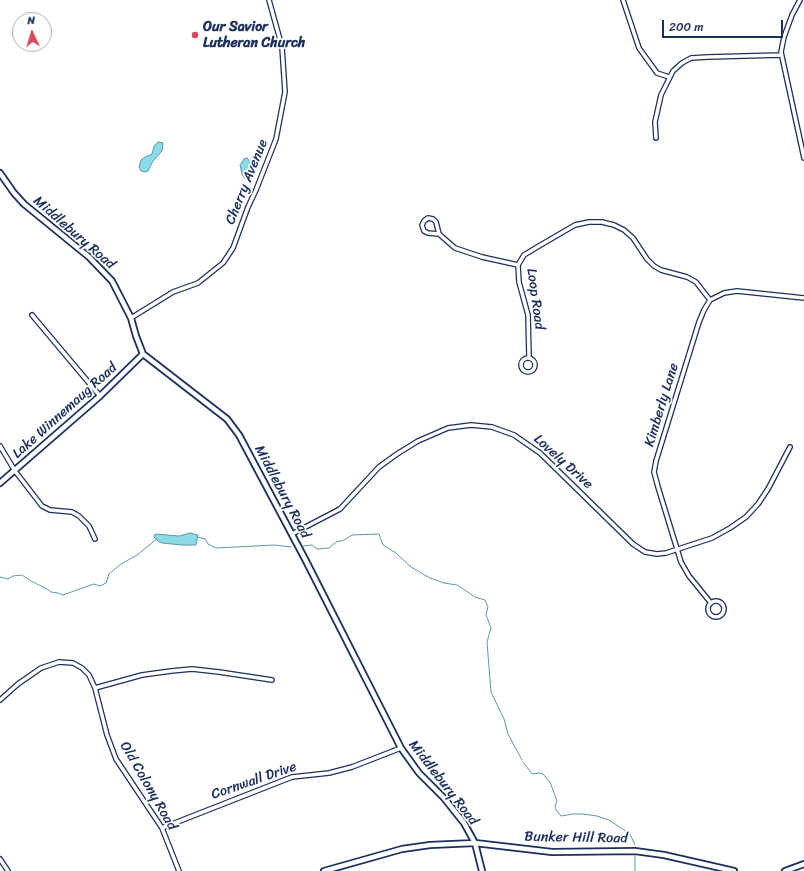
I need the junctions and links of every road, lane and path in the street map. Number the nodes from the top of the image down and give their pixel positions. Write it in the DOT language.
graph roads {
  1 [pos="268,0"];
  2 [pos="623,0"];
  3 [pos="800,0"];
  4 [pos="781,55"];
  5 [pos="669,77"];
  6 [pos="656,138"];
  7 [pos="804,158"];
  8 [pos="0,173"];
  9 [pos="439,234"];
  10 [pos="518,265"];
  11 [pos="804,298"];
  12 [pos="710,300"];
  13 [pos="32,315"];
  14 [pos="131,318"];
  15 [pos="143,354"];
  16 [pos="529,357"];
  17 [pos="100,396"];
  18 [pos="0,446"];
  19 [pos="790,447"];
  20 [pos="15,471"];
  21 [pos="0,483"];
  22 [pos="292,534"];
  23 [pos="95,539"];
  24 [pos="678,550"];
  25 [pos="711,603"];
  26 [pos="272,680"];
  27 [pos="95,688"];
  28 [pos="0,700"];
  29 [pos="401,748"];
  30 [pos="162,828"];
  31 [pos="475,843"];
  32 [pos="0,859"];
  33 [pos="804,864"];
  34 [pos="8,871"];
  35 [pos="179,871"];
  36 [pos="324,871"];
  37 [pos="482,871"];
  38 [pos="734,871"];
  39 [pos="785,871"];
  1 -- 14 [label="street, Cherry Avenue"];
  2 -- 5 [label="street"];
  3 -- 4 [label="street"];
  4 -- 5 [label="street"];
  4 -- 7 [label="street"];
  5 -- 6 [label="street"];
  8 -- 14 [label="street, Middlebury Road"];
  9 -- 9 [label="street"];
  9 -- 10 [label="street"];
  10 -- 12 [label="street, Loop Road"];
  10 -- 16 [label="street, Loop Road"];
  11 -- 12 [label="street"];
  12 -- 24 [label="street, Kimberly Lane"];
  13 -- 17 [label="street"];
  14 -- 15 [label="street, Middlebury Road"];
  15 -- 17 [label="street, Lake Winnemaug Road"];
  15 -- 22 [label="street, Middlebury Road"];
  16 -- 16 [label="street, Loop Road"];
  17 -- 20 [label="street, Lake Winnemaug Road"];
  18 -- 20 [label="street"];
  19 -- 24 [label="street, Lovely Drive"];
  20 -- 21 [label="street, Lake Winnemaug Road"];
  20 -- 23 [label="street"];
  22 -- 24 [label="street, Lovely Drive"];
  22 -- 29 [label="street, Middlebury Road"];
  24 -- 25 [label="street, Kimberly Lane"];
  25 -- 25 [label="street, Kimberly Lane"];
  26 -- 27 [label="street"];
  27 -- 28 [label="street, Old Colony Road"];
  27 -- 30 [label="street, Old Colony Road"];
  29 -- 30 [label="street, Cornwall Drive"];
  29 -- 31 [label="street, Middlebury Road"];
  30 -- 35 [label="street, Old Colony Road"];
  31 -- 36 [label="street, Bunker Hill Road"];
  31 -- 37 [label="street, Middlebury Road"];
  31 -- 38 [label="street, Bunker Hill Road"];
  32 -- 34 [label="street"];
  33 -- 39 [label="street"];
}
